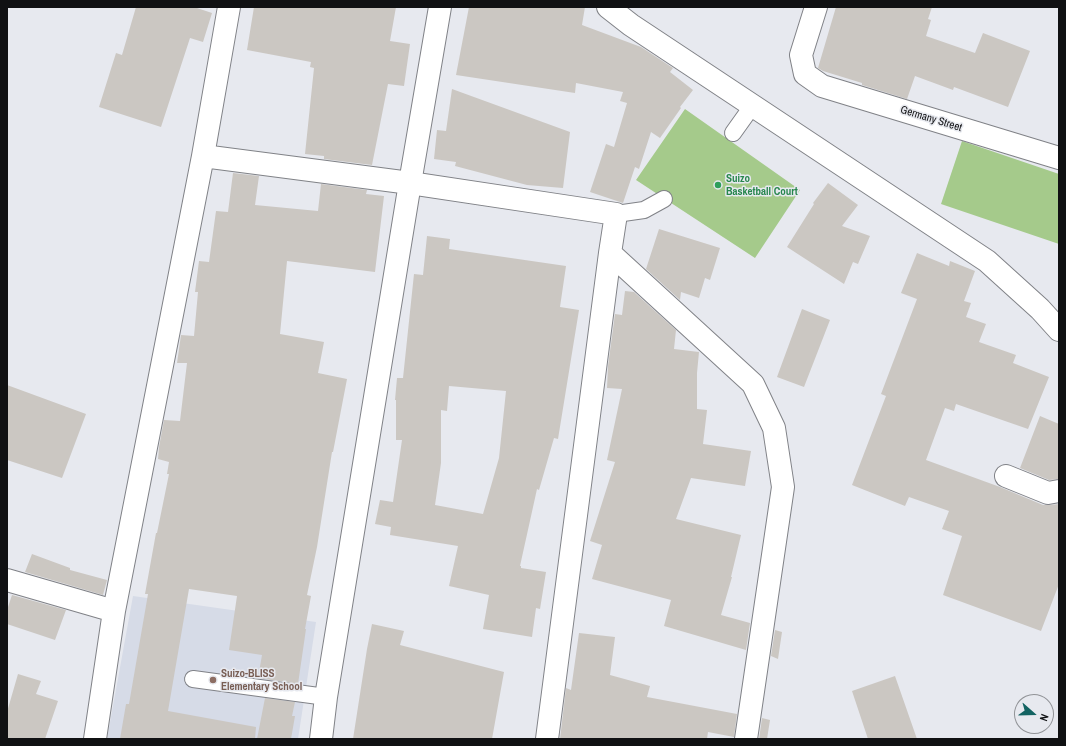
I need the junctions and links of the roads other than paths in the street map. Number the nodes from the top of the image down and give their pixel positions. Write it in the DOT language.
graph roads {
  1 [pos="229,7"];
  2 [pos="440,7"];
  3 [pos="608,7"];
  4 [pos="816,7"];
  5 [pos="753,105"];
  6 [pos="732,133"];
  7 [pos="202,156"];
  8 [pos="1059,158"];
  9 [pos="410,183"];
  10 [pos="664,199"];
  11 [pos="616,214"];
  12 [pos="610,252"];
  13 [pos="1059,330"];
  14 [pos="1006,476"];
  15 [pos="1059,491"];
  16 [pos="7,580"];
  17 [pos="114,611"];
  18 [pos="192,679"];
  19 [pos="326,697"];
  20 [pos="95,739"];
  21 [pos="321,739"];
  22 [pos="547,739"];
  23 [pos="746,739"];
  1 -- 7 [label="street"];
  2 -- 9 [label="street"];
  3 -- 5 [label="street"];
  4 -- 8 [label="street, Germany Street"];
  5 -- 6 [label="lane"];
  5 -- 13 [label="street"];
  7 -- 9 [label="street"];
  7 -- 17 [label="street"];
  9 -- 11 [label="street"];
  9 -- 19 [label="street"];
  10 -- 11 [label="lane"];
  11 -- 12 [label="street"];
  12 -- 22 [label="street"];
  12 -- 23 [label="street"];
  14 -- 15 [label="street"];
  16 -- 17 [label="street"];
  17 -- 20 [label="street"];
  18 -- 19 [label="lane"];
  19 -- 21 [label="street"];
}
